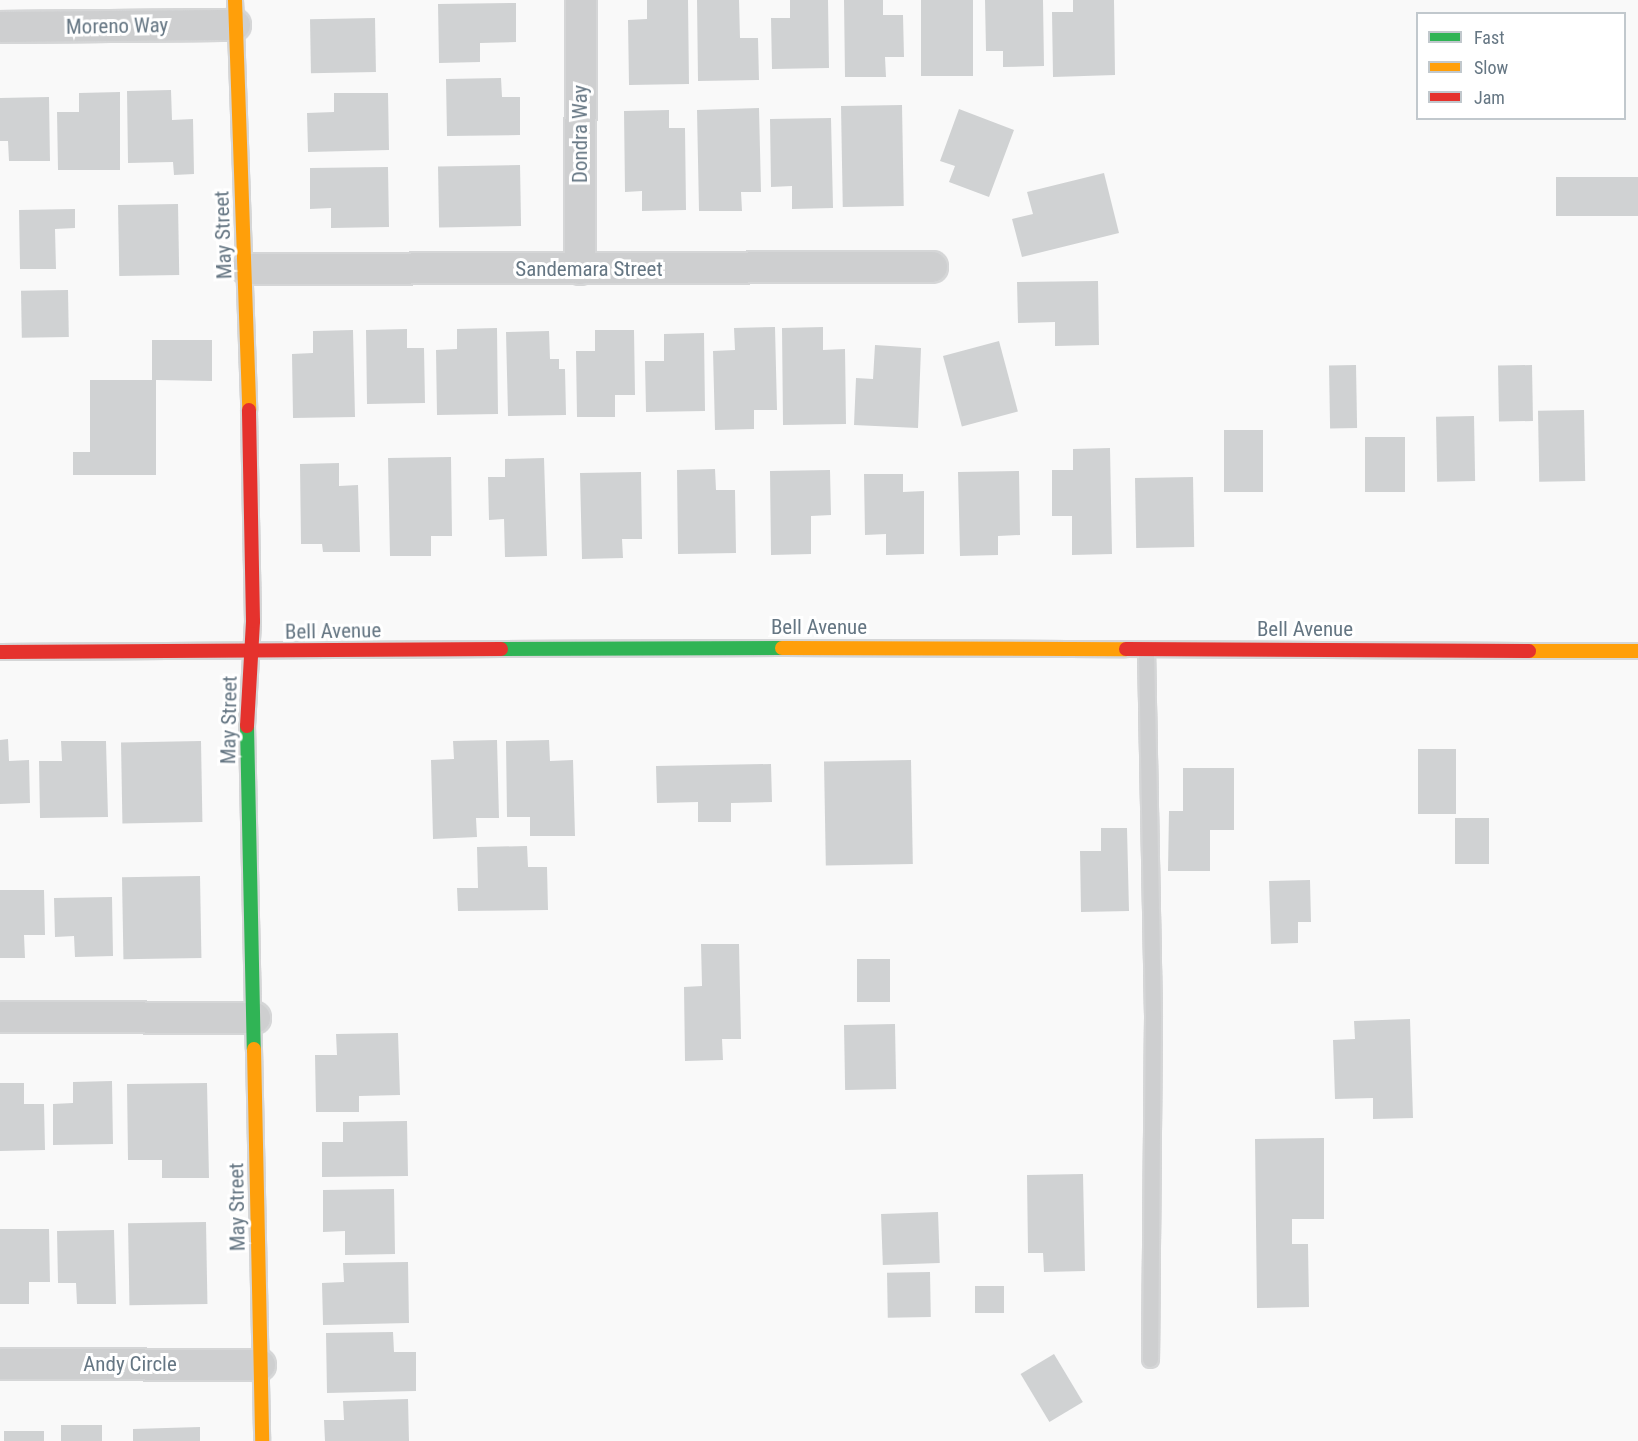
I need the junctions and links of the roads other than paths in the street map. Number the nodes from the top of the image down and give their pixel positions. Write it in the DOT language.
graph roads {
  1 [pos="581,0"];
  2 [pos="235,12"];
  3 [pos="0,27"];
  4 [pos="932,267"];
  5 [pos="247,269"];
  6 [pos="579,269"];
  7 [pos="1146,650"];
  8 [pos="1638,651"];
  9 [pos="0,652"];
  10 [pos="252,653"];
  11 [pos="0,1017"];
  12 [pos="255,1018"];
  13 [pos="1150,1359"];
  14 [pos="0,1364"];
  15 [pos="260,1365"];
  16 [pos="262,1441"];
  1 -- 6 [label="street, Dondra Way"];
  2 -- 3 [label="street, Moreno Way"];
  2 -- 5 [label="main road, May Street"];
  4 -- 6 [label="street, Sandemara Street"];
  5 -- 6 [label="street, Sandemara Street"];
  5 -- 10 [label="main road, May Street"];
  7 -- 8 [label="main road, Bell Avenue"];
  7 -- 10 [label="main road, Bell Avenue"];
  7 -- 13 [label="lane"];
  9 -- 10 [label="main road, Bell Avenue"];
  10 -- 12 [label="main road, May Street"];
  11 -- 12 [label="street"];
  12 -- 15 [label="main road, May Street"];
  14 -- 15 [label="street, Andy Circle"];
  15 -- 16 [label="main road, May Street"];
}
